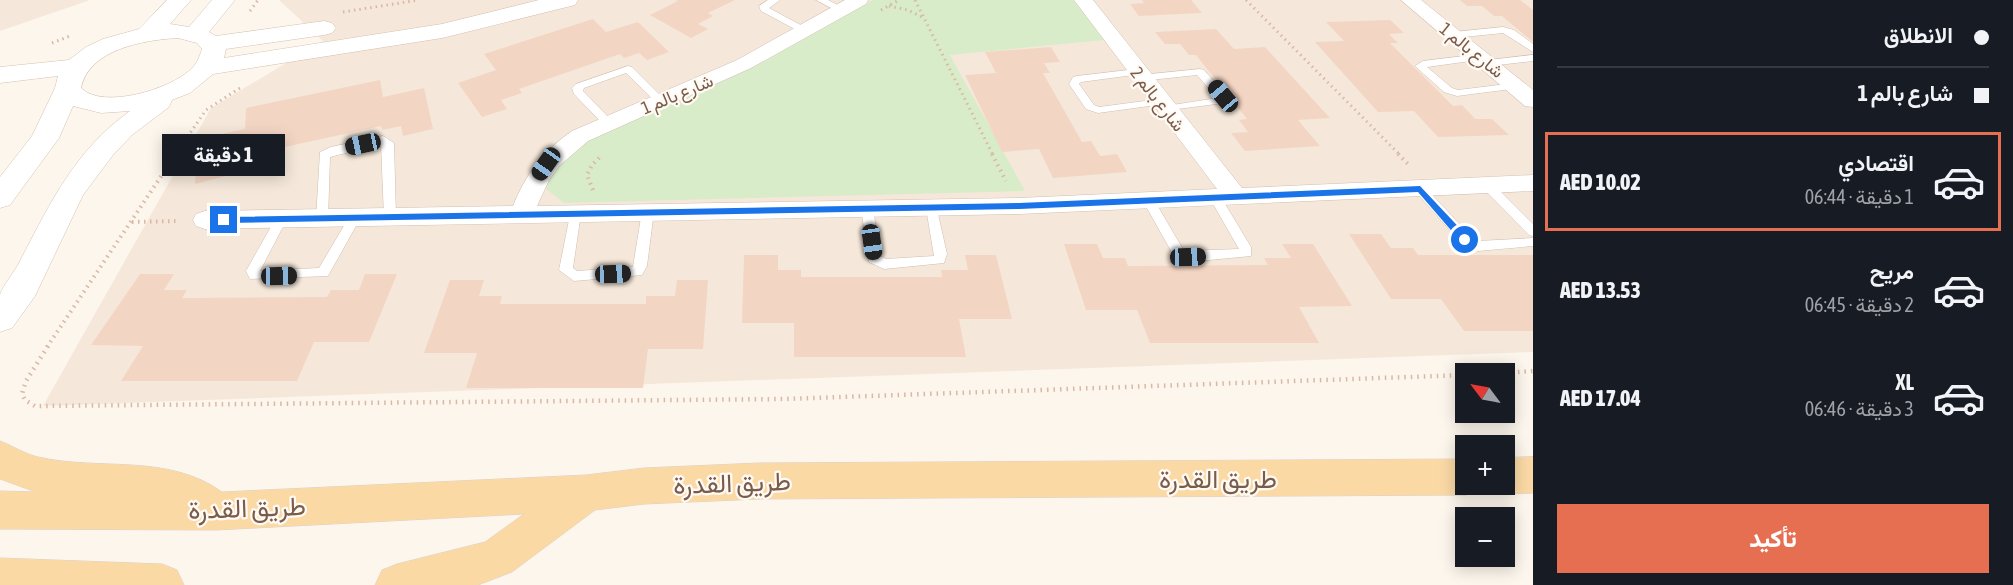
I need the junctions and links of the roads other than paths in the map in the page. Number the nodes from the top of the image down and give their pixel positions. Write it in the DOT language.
graph roads {
  1 [pos="180,0"];
  2 [pos="224,0"];
  3 [pos="479,0"];
  4 [pos="567,0"];
  5 [pos="776,0"];
  6 [pos="821,0"];
  7 [pos="1083,0"];
  8 [pos="1410,0"];
  9 [pos="851,5"];
  10 [pos="448,7"];
  11 [pos="417,13"];
  12 [pos="805,31"];
  13 [pos="148,34"];
  14 [pos="1454,35"];
  15 [pos="204,49"];
  16 [pos="1533,49"];
  17 [pos="1533,58"];
  18 [pos="1485,60"];
  19 [pos="0,75"];
  20 [pos="1139,75"];
  21 [pos="72,78"];
  22 [pos="1515,86"];
  23 [pos="178,88"];
  24 [pos="1533,101"];
  25 [pos="662,102"];
  26 [pos="1163,106"];
  27 [pos="608,123"];
  28 [pos="1533,183"];
  29 [pos="1487,185"];
  30 [pos="1426,188"];
  31 [pos="1225,197"];
  32 [pos="0,198"];
  33 [pos="1149,201"];
  34 [pos="867,208"];
  35 [pos="932,208"];
  36 [pos="648,211"];
  37 [pos="575,213"];
  38 [pos="522,214"];
  39 [pos="390,216"];
  40 [pos="355,217"];
  41 [pos="281,219"];
  42 [pos="322,219"];
  43 [pos="205,220"];
  44 [pos="1533,232"];
  45 [pos="1533,242"];
  46 [pos="0,319"];
  47 [pos="0,459"];
  48 [pos="1533,475"];
  49 [pos="1515,476"];
  50 [pos="1455,477"];
  51 [pos="586,493"];
  52 [pos="0,510"];
  53 [pos="216,511"];
  54 [pos="0,579"];
  55 [pos="162,585"];
  56 [pos="397,585"];
  1 -- 13 [label="main road"];
  2 -- 15 [label="main road"];
  3 -- 10 [label="main road"];
  4 -- 15 [label="main road"];
  5 -- 12 [label="lane"];
  6 -- 9 [label="lane"];
  7 -- 20 [label="street, شارع بالم 2"];
  8 -- 14 [label="street, شارع بالم 1"];
  9 -- 12 [label="street, شارع بالم 1"];
  11 -- 15 [label="main road"];
  12 -- 25 [label="street, شارع بالم 1"];
  13 -- 15 [label="main road"];
  13 -- 21 [label="main road"];
  14 -- 16 [label="lane"];
  14 -- 18 [label="street, شارع بالم 1"];
  15 -- 23 [label="main road"];
  17 -- 18 [label="lane"];
  18 -- 22 [label="street, شارع بالم 1"];
  18 -- 22 [label="lane"];
  19 -- 21 [label="main road"];
  20 -- 26 [label="street, شارع بالم 2"];
  20 -- 26 [label="lane"];
  20 -- 26 [label="lane"];
  21 -- 23 [label="main road"];
  21 -- 32 [label="main road"];
  22 -- 24 [label="street, شارع بالم 1"];
  23 -- 46 [label="main road"];
  25 -- 27 [label="street, شارع بالم 1"];
  25 -- 27 [label="lane"];
  26 -- 31 [label="street, شارع بالم 2"];
  27 -- 38 [label="street, شارع بالم 1"];
  28 -- 29 [label="street"];
  29 -- 30 [label="street"];
  29 -- 44 [label="lane"];
  30 -- 31 [label="street"];
  30 -- 45 [label="lane"];
  31 -- 33 [label="street"];
  31 -- 33 [label="lane"];
  33 -- 35 [label="street"];
  34 -- 35 [label="street"];
  34 -- 35 [label="lane"];
  34 -- 36 [label="street"];
  36 -- 37 [label="street"];
  36 -- 37 [label="lane"];
  37 -- 38 [label="street"];
  38 -- 39 [label="street"];
  39 -- 40 [label="street"];
  39 -- 42 [label="lane"];
  40 -- 41 [label="lane"];
  40 -- 42 [label="street"];
  41 -- 42 [label="street"];
  41 -- 43 [label="street"];
  47 -- 53 [label="main road"];
  48 -- 49 [label="main road"];
  50 -- 51 [label="main road, طريق القدرة"];
  51 -- 53 [label="main road, طريق القدرة"];
  51 -- 56 [label="main road"];
  52 -- 53 [label="main road, طريق القدرة"];
  54 -- 55 [label="main road"];
}
